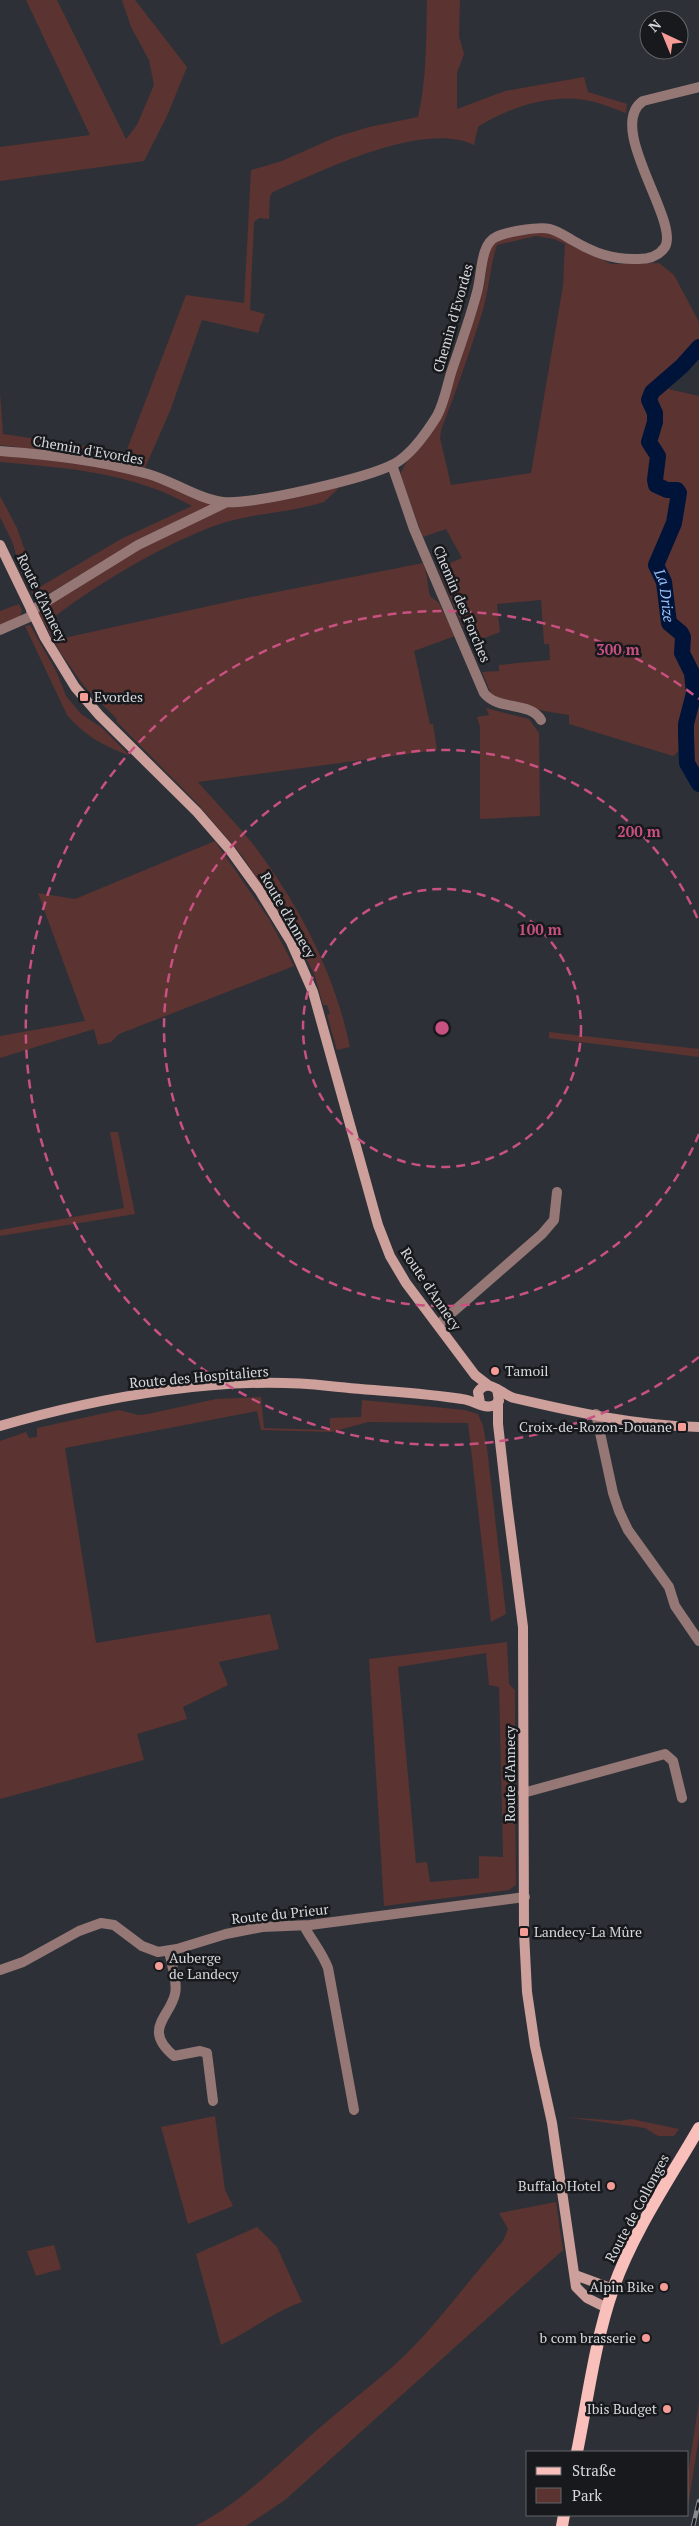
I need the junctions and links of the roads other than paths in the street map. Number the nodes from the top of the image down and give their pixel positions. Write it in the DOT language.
graph roads {
  1 [pos="699,87"];
  2 [pos="0,451"];
  3 [pos="392,465"];
  4 [pos="226,503"];
  5 [pos="0,545"];
  6 [pos="33,613"];
  7 [pos="0,630"];
  8 [pos="541,720"];
  9 [pos="557,1192"];
  10 [pos="438,1325"];
  11 [pos="485,1395"];
  12 [pos="513,1398"];
  13 [pos="498,1401"];
  14 [pos="596,1414"];
  15 [pos="498,1424"];
  16 [pos="0,1426"];
  17 [pos="699,1427"];
  18 [pos="699,1641"];
  19 [pos="523,1793"];
  20 [pos="682,1798"];
  21 [pos="524,1897"];
  22 [pos="304,1926"];
  23 [pos="169,1951"];
  24 [pos="0,1970"];
  25 [pos="213,2100"];
  26 [pos="354,2110"];
  27 [pos="699,2128"];
  28 [pos="575,2275"];
  29 [pos="613,2289"];
  30 [pos="607,2308"];
  31 [pos="577,2451"];
  1 -- 3 [label="street, Chemin d'Evordes"];
  2 -- 4 [label="street, Chemin d'Evordes"];
  3 -- 4 [label="street, Chemin d'Evordes"];
  3 -- 8 [label="street, Chemin des Forches"];
  4 -- 6 [label="street, Chemin d'Evordes"];
  5 -- 6 [label="street, Route d'Annecy"];
  6 -- 7 [label="street, Chemin d'Evordes"];
  6 -- 10 [label="street, Route d'Annecy"];
  9 -- 10 [label="street"];
  10 -- 11 [label="street, Route d'Annecy"];
  11 -- 12 [label="street"];
  11 -- 13 [label="street, Route d'Annecy"];
  11 -- 15 [label="street, Route d'Annecy"];
  11 -- 16 [label="street, Route des Hospitaliers"];
  12 -- 13 [label="street"];
  12 -- 14 [label="street"];
  13 -- 15 [label="street, Route d'Annecy"];
  14 -- 17 [label="street"];
  14 -- 18 [label="street"];
  15 -- 19 [label="street, Route d'Annecy"];
  19 -- 20 [label="street"];
  19 -- 21 [label="street, Route d'Annecy"];
  21 -- 22 [label="street, Route du Prieur"];
  21 -- 28 [label="street, Route d'Annecy"];
  22 -- 23 [label="street, Route du Prieur"];
  22 -- 26 [label="street"];
  23 -- 24 [label="street, Route du Prieur"];
  23 -- 25 [label="street"];
  27 -- 29 [label="main road, Route de Collonges"];
  28 -- 29 [label="street"];
  28 -- 30 [label="street, Route d'Annecy"];
  29 -- 30 [label="main road, Route de Collonges"];
  30 -- 31 [label="main road, Route de Collonges"];
}
